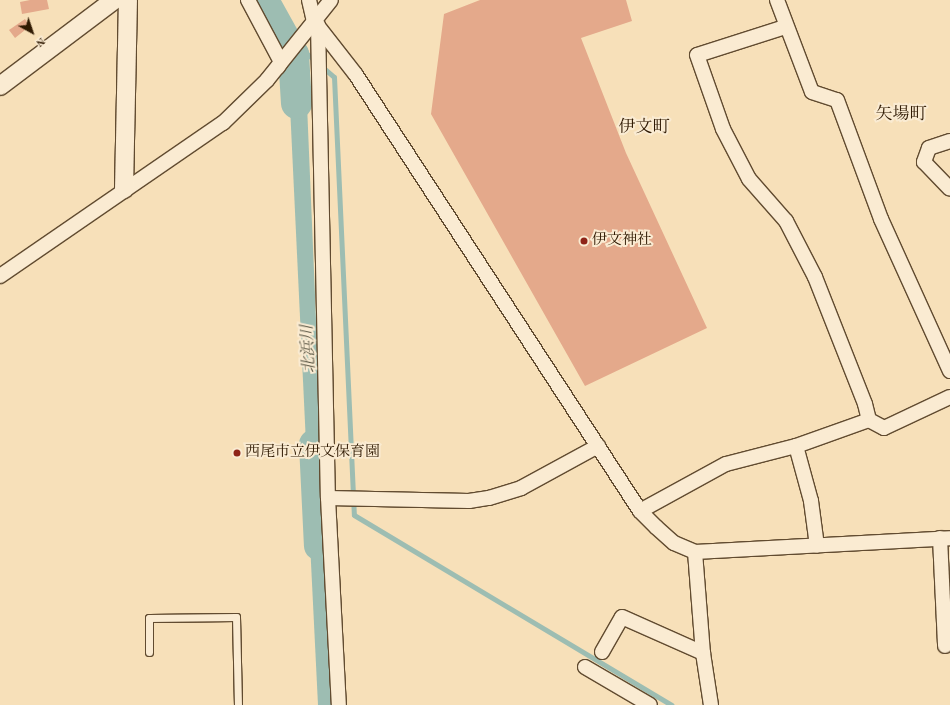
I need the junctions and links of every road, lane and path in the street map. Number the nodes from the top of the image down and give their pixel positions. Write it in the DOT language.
graph roads {
  1 [pos="114,0"];
  2 [pos="128,0"];
  3 [pos="248,0"];
  4 [pos="309,0"];
  5 [pos="331,0"];
  6 [pos="777,0"];
  7 [pos="313,26"];
  8 [pos="785,27"];
  9 [pos="279,65"];
  10 [pos="0,86"];
  11 [pos="950,141"];
  12 [pos="124,189"];
  13 [pos="950,189"];
  14 [pos="0,276"];
  15 [pos="949,367"];
  16 [pos="950,397"];
  17 [pos="869,420"];
  18 [pos="598,446"];
  19 [pos="796,446"];
  20 [pos="328,498"];
  21 [pos="640,511"];
  22 [pos="945,538"];
  23 [pos="817,546"];
  24 [pos="695,552"];
  25 [pos="945,646"];
  26 [pos="149,652"];
  27 [pos="602,652"];
  28 [pos="703,652"];
  29 [pos="585,667"];
  30 [pos="238,705"];
  31 [pos="340,705"];
  32 [pos="650,705"];
  33 [pos="712,705"];
  1 -- 10 [label="street"];
  2 -- 12 [label="street"];
  3 -- 9 [label="street"];
  4 -- 7 [label="street"];
  5 -- 7 [label="street"];
  6 -- 8 [label="street"];
  7 -- 9 [label="street"];
  7 -- 18 [label="street"];
  7 -- 20 [label="street"];
  8 -- 15 [label="street"];
  8 -- 17 [label="street"];
  9 -- 12 [label="street"];
  11 -- 13 [label="street"];
  12 -- 14 [label="street"];
  16 -- 17 [label="street"];
  17 -- 19 [label="street"];
  18 -- 20 [label="street"];
  18 -- 21 [label="street"];
  19 -- 21 [label="street"];
  19 -- 23 [label="street"];
  20 -- 31 [label="street"];
  21 -- 24 [label="street"];
  22 -- 23 [label="street"];
  22 -- 25 [label="street"];
  23 -- 24 [label="street"];
  24 -- 28 [label="street"];
  26 -- 30 [label="lane"];
  27 -- 28 [label="street"];
  28 -- 33 [label="street"];
  29 -- 32 [label="street"];
}
